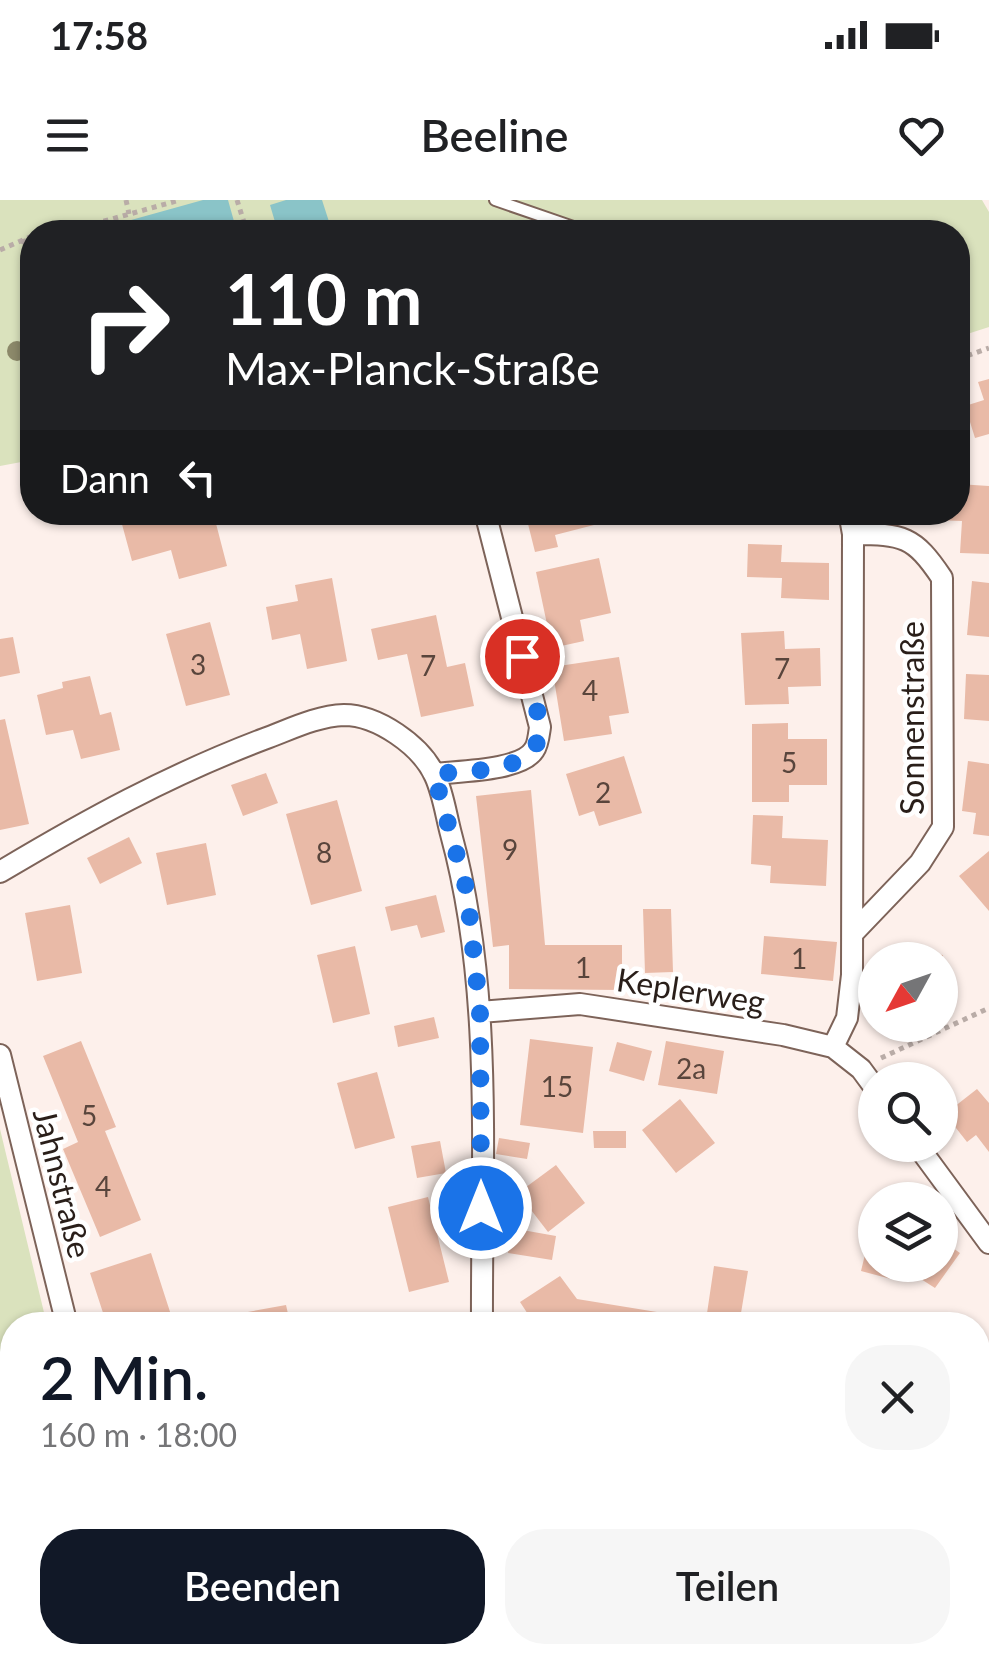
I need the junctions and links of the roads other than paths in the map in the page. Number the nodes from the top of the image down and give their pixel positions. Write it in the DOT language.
graph roads {
  1 [pos="495,200"];
  2 [pos="553,220"];
  3 [pos="488,525"];
  4 [pos="851,525"];
  5 [pos="853,534"];
  6 [pos="434,774"];
  7 [pos="0,872"];
  8 [pos="852,933"];
  9 [pos="480,1012"];
  10 [pos="833,1047"];
  11 [pos="0,1055"];
  12 [pos="858,1068"];
  13 [pos="929,1162"];
  14 [pos="989,1243"];
  15 [pos="64,1312"];
  16 [pos="482,1312"];
  1 -- 2 [label="lane"];
  3 -- 6 [label="street"];
  4 -- 5 [label="street, Sonnenstraße"];
  5 -- 8 [label="street, Sonnenstraße"];
  5 -- 8 [label="street, Sonnenstraße"];
  6 -- 7 [label="street"];
  6 -- 9 [label="street"];
  8 -- 10 [label="street, Sonnenstraße"];
  9 -- 10 [label="street, Keplerweg"];
  9 -- 16 [label="street"];
  10 -- 12 [label="street, Keplerweg"];
  11 -- 15 [label="street, Jahnstraße"];
  13 -- 14 [label="street"];
}
